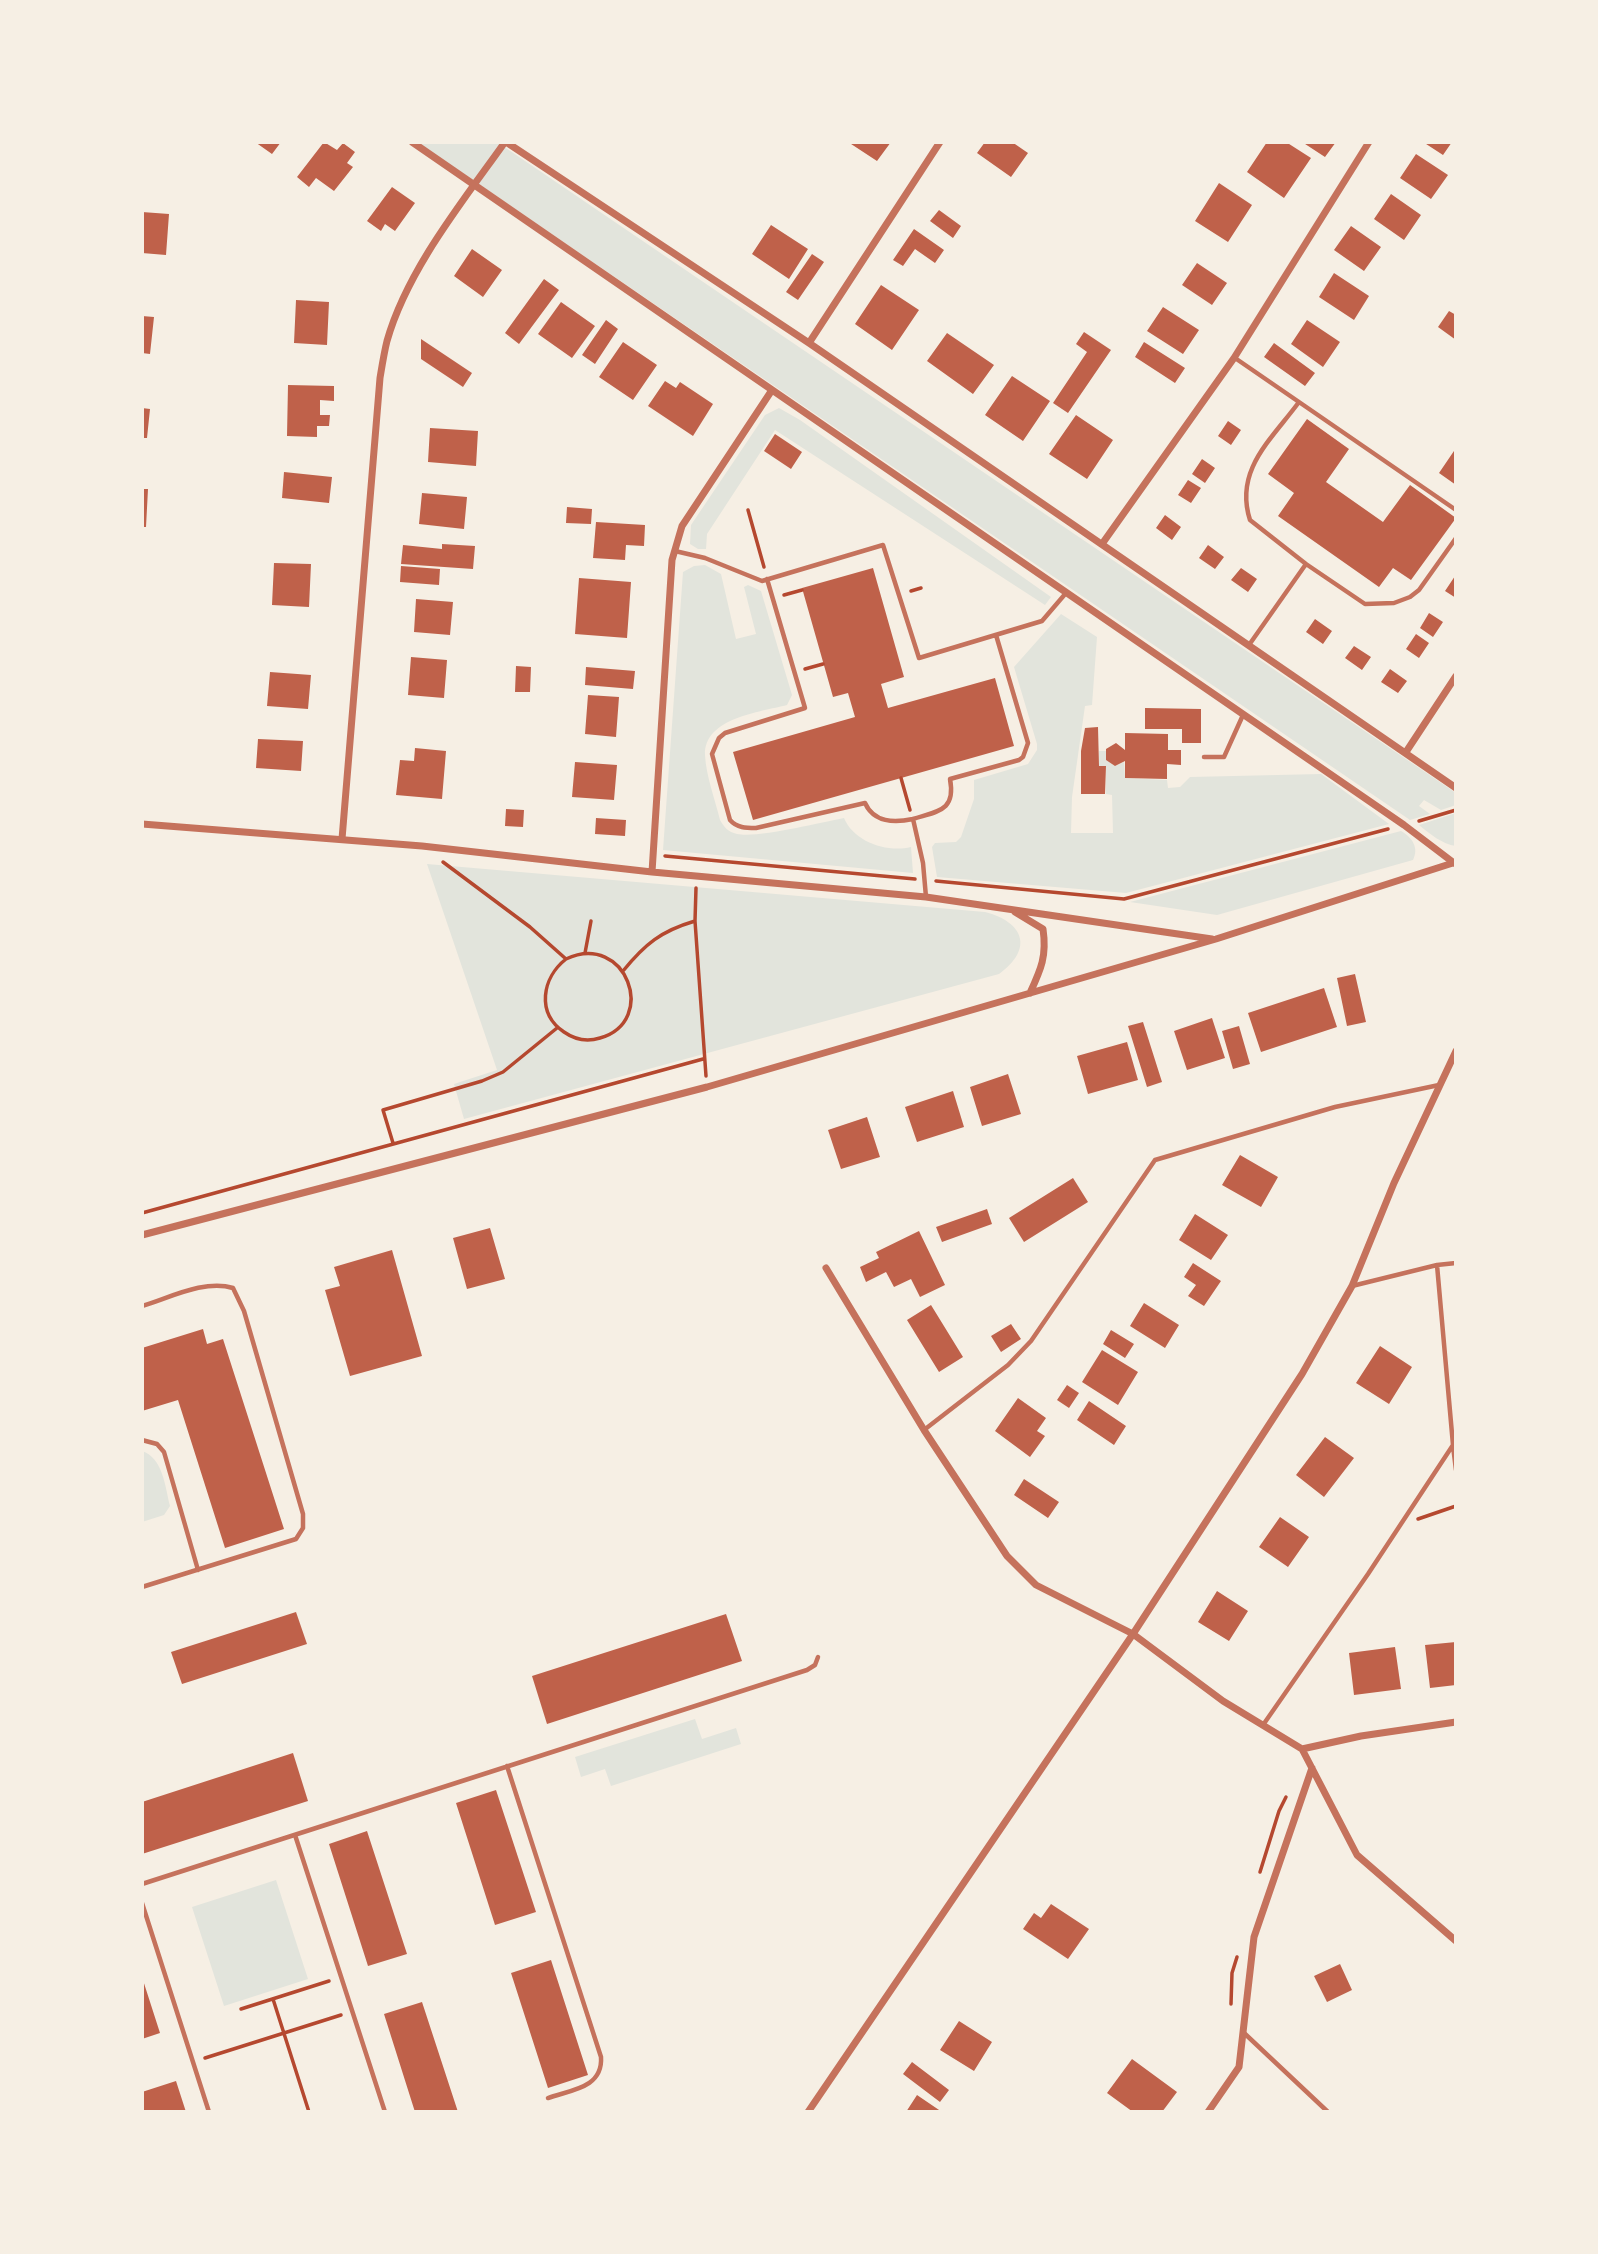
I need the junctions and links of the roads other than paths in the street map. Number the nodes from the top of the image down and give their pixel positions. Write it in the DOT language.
graph roads {
  1 [pos="412,142"];
  2 [pos="505,142"];
  3 [pos="940,142"];
  4 [pos="1369,142"];
  5 [pos="475,185"];
  6 [pos="809,343"];
  7 [pos="1234,358"];
  8 [pos="772,390"];
  9 [pos="1299,402"];
  10 [pos="1456,510"];
  11 [pos="1456,538"];
  12 [pos="1102,544"];
  13 [pos="675,551"];
  14 [pos="1306,564"];
  15 [pos="767,579"];
  16 [pos="1066,593"];
  17 [pos="996,635"];
  18 [pos="1248,646"];
  19 [pos="1456,676"];
  20 [pos="1244,715"];
  21 [pos="1406,752"];
  22 [pos="1204,757"];
  23 [pos="1456,788"];
  24 [pos="912,819"];
  25 [pos="142,824"];
  26 [pos="342,839"];
  27 [pos="1455,862"];
  28 [pos="652,872"];
  29 [pos="926,897"];
  30 [pos="1012,909"];
  31 [pos="1216,939"];
  32 [pos="1030,993"];
  33 [pos="1456,1051"];
  34 [pos="1439,1085"];
  35 [pos="142,1235"];
  36 [pos="1456,1263"];
  37 [pos="1437,1265"];
  38 [pos="826,1268"];
  39 [pos="1352,1286"];
  40 [pos="142,1306"];
  41 [pos="924,1430"];
  42 [pos="142,1440"];
  43 [pos="1453,1445"];
  44 [pos="1456,1470"];
  45 [pos="198,1570"];
  46 [pos="142,1587"];
  47 [pos="1132,1633"];
  48 [pos="818,1657"];
  49 [pos="1456,1722"];
  50 [pos="1264,1726"];
  51 [pos="1302,1749"];
  52 [pos="507,1766"];
  53 [pos="1312,1768"];
  54 [pos="295,1835"];
  55 [pos="142,1884"];
  56 [pos="142,1903"];
  57 [pos="1456,1941"];
  58 [pos="1243,2032"];
  59 [pos="548,2098"];
  60 [pos="209,2112"];
  61 [pos="385,2112"];
  62 [pos="808,2112"];
  63 [pos="1208,2112"];
  64 [pos="1328,2112"];
  1 -- 5 [label="street"];
  2 -- 5 [label="street"];
  2 -- 6 [label="street"];
  3 -- 6 [label="street"];
  4 -- 7 [label="street"];
  5 -- 8 [label="street"];
  5 -- 26 [label="street"];
  6 -- 12 [label="street"];
  7 -- 9 [label="lane"];
  7 -- 12 [label="street"];
  8 -- 13 [label="street"];
  8 -- 16 [label="street"];
  9 -- 10 [label="lane"];
  9 -- 14 [label="lane"];
  11 -- 14 [label="lane"];
  12 -- 18 [label="street"];
  13 -- 15 [label="lane"];
  13 -- 28 [label="street"];
  14 -- 18 [label="lane"];
  15 -- 17 [label="lane"];
  15 -- 24 [label="lane"];
  16 -- 17 [label="lane"];
  16 -- 20 [label="street"];
  17 -- 24 [label="lane"];
  18 -- 21 [label="street"];
  19 -- 21 [label="street"];
  20 -- 22 [label="lane"];
  20 -- 27 [label="street"];
  21 -- 23 [label="street"];
  24 -- 29 [label="lane"];
  25 -- 26 [label="street"];
  26 -- 28 [label="street"];
  27 -- 31 [label="street"];
  28 -- 29 [label="street"];
  29 -- 30 [label="street"];
  30 -- 31 [label="street"];
  30 -- 32 [label="street"];
  31 -- 32 [label="street"];
  32 -- 35 [label="street"];
  33 -- 34 [label="street"];
  34 -- 39 [label="street"];
  34 -- 41 [label="lane"];
  36 -- 37 [label="lane"];
  37 -- 39 [label="lane"];
  37 -- 43 [label="lane"];
  38 -- 41 [label="street"];
  39 -- 47 [label="street"];
  40 -- 45 [label="lane"];
  41 -- 47 [label="street"];
  42 -- 45 [label="lane"];
  43 -- 44 [label="lane"];
  43 -- 50 [label="lane"];
  45 -- 46 [label="lane"];
  47 -- 50 [label="street"];
  47 -- 62 [label="street"];
  48 -- 52 [label="lane"];
  49 -- 51 [label="street"];
  50 -- 51 [label="street"];
  51 -- 53 [label="street"];
  52 -- 54 [label="lane"];
  52 -- 59 [label="lane"];
  53 -- 57 [label="street"];
  53 -- 58 [label="street"];
  54 -- 55 [label="lane"];
  54 -- 61 [label="lane"];
  56 -- 60 [label="lane"];
  58 -- 63 [label="street"];
  58 -- 64 [label="lane"];
}
